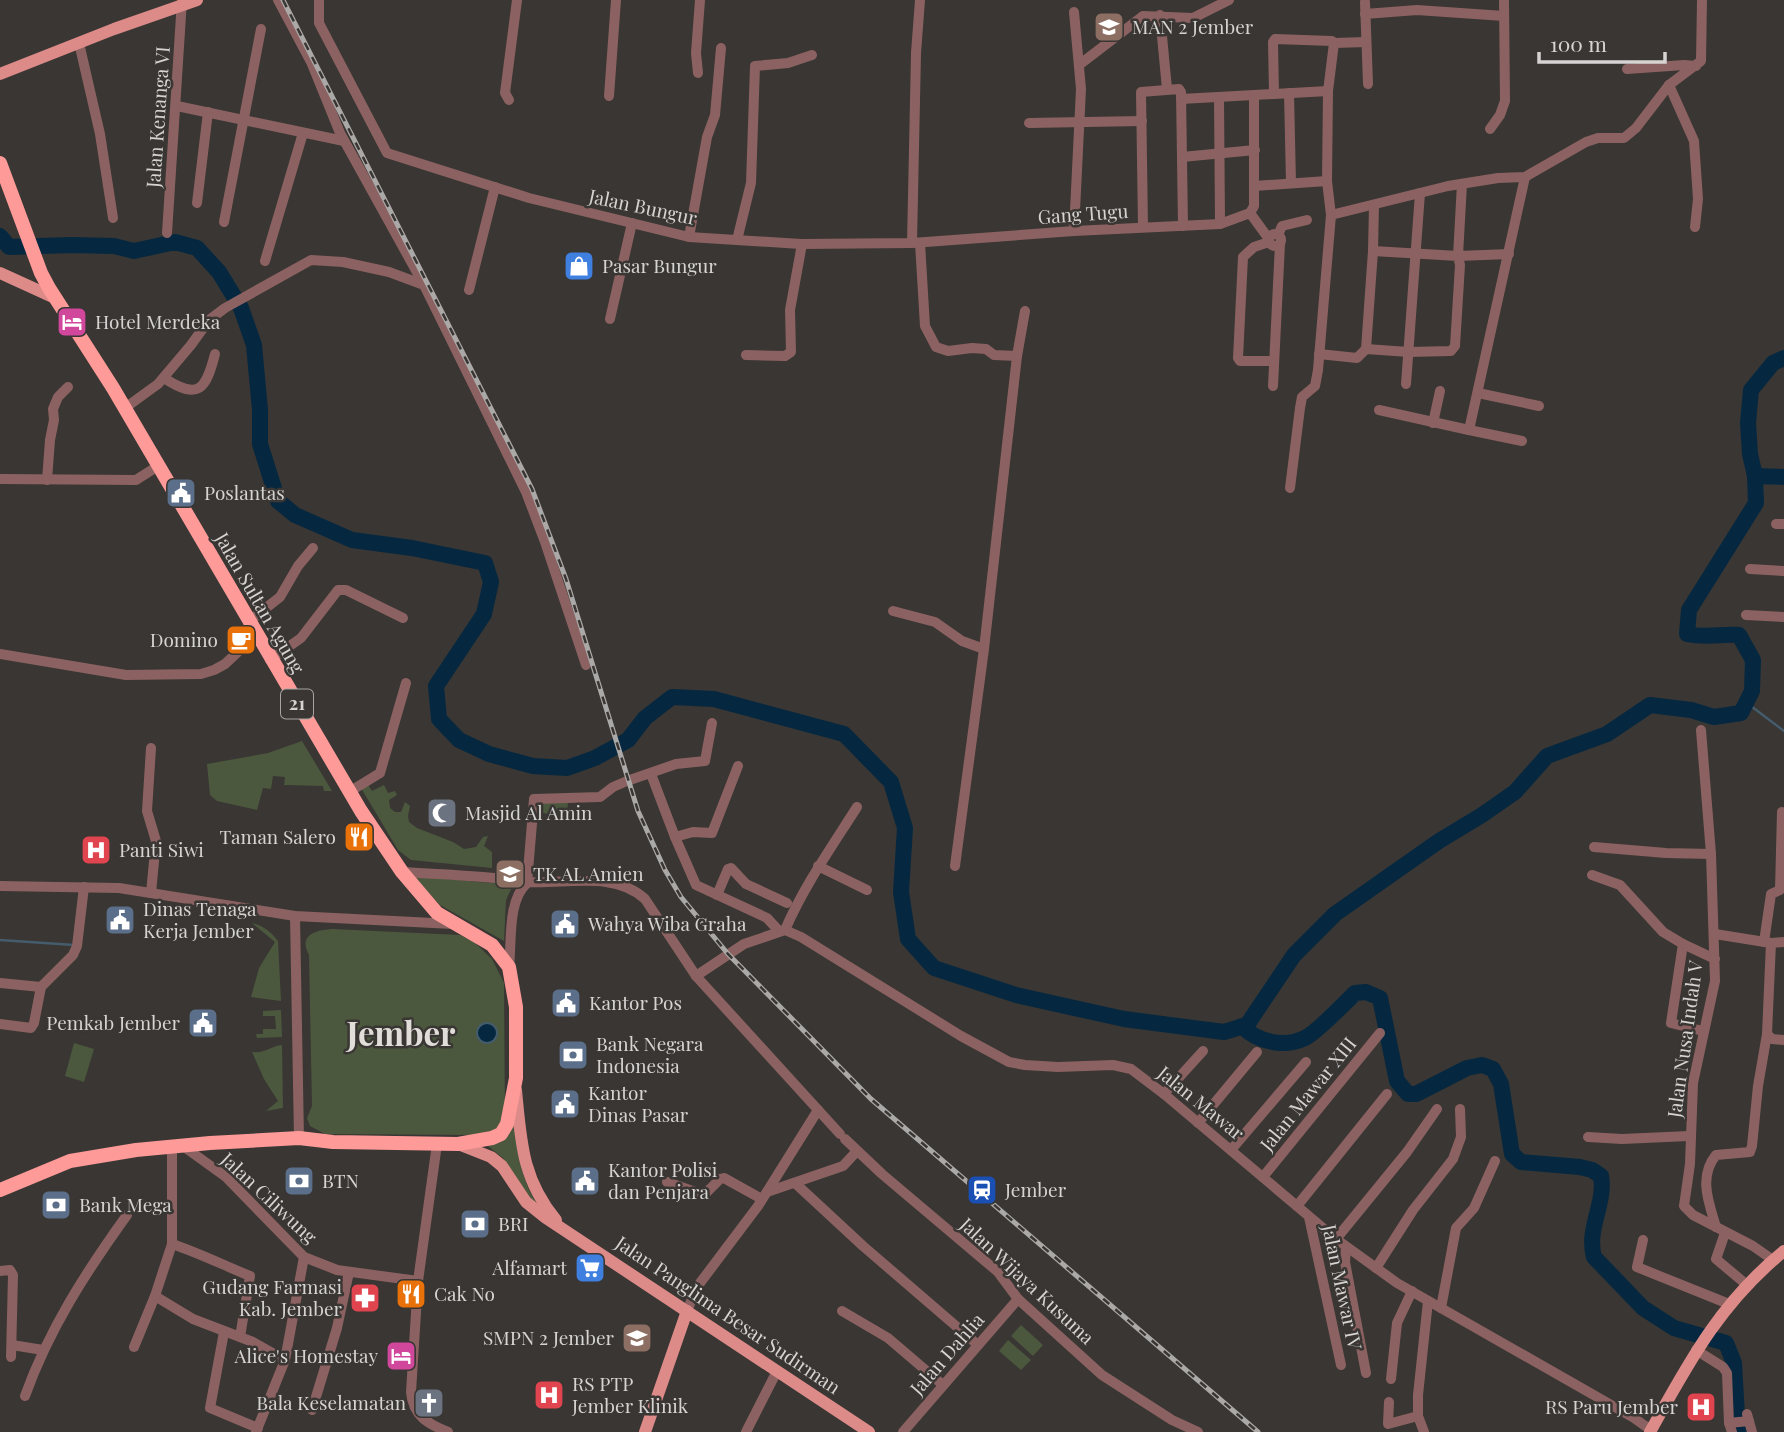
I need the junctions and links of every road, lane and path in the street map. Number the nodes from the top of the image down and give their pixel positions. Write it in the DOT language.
graph roads {
  1 [pos="197,0"];
  2 [pos="278,0"];
  3 [pos="319,0"];
  4 [pos="517,0"];
  5 [pos="616,0"];
  6 [pos="700,0"];
  7 [pos="920,0"];
  8 [pos="1229,0"];
  9 [pos="1504,0"];
  10 [pos="1702,0"];
  11 [pos="182,2"];
  12 [pos="1364,2"];
  13 [pos="1416,5"];
  14 [pos="1074,12"];
  15 [pos="1365,14"];
  16 [pos="1160,15"];
  17 [pos="1504,16"];
  18 [pos="261,29"];
  19 [pos="1366,41"];
  20 [pos="79,43"];
  21 [pos="1334,43"];
  22 [pos="721,48"];
  23 [pos="812,55"];
  24 [pos="1079,65"];
  25 [pos="1696,66"];
  26 [pos="1627,69"];
  27 [pos="698,73"];
  28 [pos="0,74"];
  29 [pos="1368,84"];
  30 [pos="1671,88"];
  31 [pos="1167,89"];
  32 [pos="1328,91"];
  33 [pos="1274,93"];
  34 [pos="1289,93"];
  35 [pos="1254,95"];
  36 [pos="609,96"];
  37 [pos="1219,97"];
  38 [pos="1181,99"];
  39 [pos="509,100"];
  40 [pos="177,106"];
  41 [pos="208,112"];
  42 [pos="244,120"];
  43 [pos="1142,121"];
  44 [pos="1028,123"];
  45 [pos="1081,123"];
  46 [pos="1490,129"];
  47 [pos="303,133"];
  48 [pos="344,141"];
  49 [pos="1255,150"];
  50 [pos="1219,154"];
  51 [pos="1182,157"];
  52 [pos="0,163"];
  53 [pos="1525,177"];
  54 [pos="1327,181"];
  55 [pos="1291,183"];
  56 [pos="1462,184"];
  57 [pos="1254,186"];
  58 [pos="495,187"];
  59 [pos="1420,193"];
  60 [pos="197,203"];
  61 [pos="1374,205"];
  62 [pos="1330,207"];
  63 [pos="1252,211"];
  64 [pos="113,218"];
  65 [pos="1307,220"];
  66 [pos="224,222"];
  67 [pos="632,223"];
  68 [pos="1220,224"];
  69 [pos="1183,226"];
  70 [pos="1695,227"];
  71 [pos="1143,228"];
  72 [pos="1074,231"];
  73 [pos="167,233"];
  74 [pos="689,237"];
  75 [pos="737,240"];
  76 [pos="1274,240"];
  77 [pos="916,243"];
  78 [pos="802,244"];
  79 [pos="1373,251"];
  80 [pos="1509,254"];
  81 [pos="1416,255"];
  82 [pos="1458,256"];
  83 [pos="265,261"];
  84 [pos="0,273"];
  85 [pos="424,285"];
  86 [pos="469,290"];
  87 [pos="55,298"];
  88 [pos="1025,312"];
  89 [pos="610,319"];
  90 [pos="1366,349"];
  91 [pos="1409,352"];
  92 [pos="215,354"];
  93 [pos="1319,354"];
  94 [pos="746,355"];
  95 [pos="1017,356"];
  96 [pos="1274,361"];
  97 [pos="164,378"];
  98 [pos="1406,384"];
  99 [pos="1273,386"];
  100 [pos="68,387"];
  101 [pos="1440,391"];
  102 [pos="1478,393"];
  103 [pos="1539,406"];
  104 [pos="125,408"];
  105 [pos="1380,410"];
  106 [pos="1433,423"];
  107 [pos="1469,430"];
  108 [pos="1522,441"];
  109 [pos="158,466"];
  110 [pos="0,479"];
  111 [pos="47,480"];
  112 [pos="1290,488"];
  113 [pos="313,548"];
  114 [pos="1750,569"];
  115 [pos="1784,571"];
  116 [pos="893,611"];
  117 [pos="1746,615"];
  118 [pos="1784,617"];
  119 [pos="403,618"];
  120 [pos="252,628"];
  121 [pos="984,649"];
  122 [pos="0,653"];
  123 [pos="270,660"];
  124 [pos="586,665"];
  125 [pos="406,682"];
  126 [pos="712,723"];
  127 [pos="1700,730"];
  128 [pos="151,748"];
  129 [pos="738,766"];
  130 [pos="651,774"];
  131 [pos="349,792"];
  132 [pos="857,807"];
  133 [pos="1782,811"];
  134 [pos="675,837"];
  135 [pos="1594,847"];
  136 [pos="1711,854"];
  137 [pos="818,866"];
  138 [pos="956,866"];
  139 [pos="402,872"];
  140 [pos="1592,875"];
  141 [pos="527,883"];
  142 [pos="0,886"];
  143 [pos="84,887"];
  144 [pos="867,890"];
  145 [pos="151,893"];
  146 [pos="717,895"];
  147 [pos="787,903"];
  148 [pos="295,916"];
  149 [pos="457,924"];
  150 [pos="782,931"];
  151 [pos="1715,934"];
  152 [pos="1768,942"];
  153 [pos="1784,942"];
  154 [pos="1683,944"];
  155 [pos="1715,959"];
  156 [pos="509,967"];
  157 [pos="696,975"];
  158 [pos="0,983"];
  159 [pos="41,987"];
  160 [pos="0,1024"];
  161 [pos="1703,1031"];
  162 [pos="1380,1033"];
  163 [pos="1767,1034"];
  164 [pos="1784,1040"];
  165 [pos="1203,1051"];
  166 [pos="1257,1052"];
  167 [pos="1306,1062"];
  168 [pos="516,1080"];
  169 [pos="1164,1094"];
  170 [pos="1387,1094"];
  171 [pos="1437,1109"];
  172 [pos="818,1110"];
  173 [pos="1460,1110"];
  174 [pos="1198,1123"];
  175 [pos="1689,1136"];
  176 [pos="1588,1137"];
  177 [pos="299,1138"];
  178 [pos="437,1144"];
  179 [pos="458,1144"];
  180 [pos="177,1146"];
  181 [pos="1231,1150"];
  182 [pos="857,1151"];
  183 [pos="1495,1161"];
  184 [pos="1263,1177"];
  185 [pos="667,1182"];
  186 [pos="795,1183"];
  187 [pos="0,1190"];
  188 [pos="765,1195"];
  189 [pos="1297,1206"];
  190 [pos="127,1214"];
  191 [pos="1309,1216"];
  192 [pos="1720,1230"];
  193 [pos="566,1231"];
  194 [pos="1336,1238"];
  195 [pos="1643,1240"];
  196 [pos="172,1244"];
  197 [pos="1346,1247"];
  198 [pos="1784,1251"];
  199 [pos="304,1257"];
  200 [pos="1773,1260"];
  201 [pos="1376,1268"];
  202 [pos="0,1271"];
  203 [pos="349,1272"];
  204 [pos="418,1281"];
  205 [pos="1747,1285"];
  206 [pos="1412,1291"];
  207 [pos="155,1296"];
  208 [pos="1018,1299"];
  209 [pos="1428,1301"];
  210 [pos="1729,1304"];
  211 [pos="1441,1308"];
  212 [pos="687,1311"];
  213 [pos="842,1311"];
  214 [pos="224,1332"];
  215 [pos="240,1337"];
  216 [pos="12,1345"];
  217 [pos="978,1345"];
  218 [pos="134,1347"];
  219 [pos="1697,1348"];
  220 [pos="43,1350"];
  221 [pos="11,1357"];
  222 [pos="285,1360"];
  223 [pos="1342,1365"];
  224 [pos="777,1371"];
  225 [pos="1366,1373"];
  226 [pos="1391,1379"];
  227 [pos="943,1385"];
  228 [pos="25,1396"];
  229 [pos="1389,1402"];
  230 [pos="312,1410"];
  231 [pos="1418,1416"];
  232 [pos="1749,1422"];
  233 [pos="1731,1426"];
  234 [pos="257,1430"];
  235 [pos="1650,1431"];
  236 [pos="448,1432"];
  237 [pos="645,1432"];
  238 [pos="746,1432"];
  239 [pos="869,1432"];
  240 [pos="902,1432"];
  241 [pos="1198,1432"];
  242 [pos="1424,1432"];
  1 -- 11 [label="main road"];
  2 -- 48 [label="street"];
  3 -- 58 [label="street, Jalan Bungur"];
  4 -- 39 [label="street"];
  5 -- 36 [label="street"];
  6 -- 27 [label="street"];
  7 -- 77 [label="street"];
  8 -- 16 [label="street"];
  9 -- 17 [label="street"];
  10 -- 25 [label="street"];
  11 -- 20 [label="main road"];
  11 -- 40 [label="street, Jalan Kenanga VI"];
  12 -- 15 [label="street"];
  13 -- 15 [label="street"];
  13 -- 17 [label="street"];
  14 -- 24 [label="street"];
  15 -- 19 [label="street"];
  16 -- 24 [label="street"];
  16 -- 31 [label="street"];
  17 -- 46 [label="street"];
  18 -- 42 [label="street"];
  19 -- 21 [label="street"];
  19 -- 29 [label="street"];
  20 -- 28 [label="main road"];
  20 -- 64 [label="street"];
  21 -- 32 [label="street"];
  21 -- 33 [label="street"];
  22 -- 74 [label="street"];
  23 -- 75 [label="street"];
  24 -- 45 [label="street"];
  25 -- 26 [label="street"];
  25 -- 30 [label="street"];
  30 -- 53 [label="street"];
  30 -- 70 [label="street"];
  31 -- 38 [label="street"];
  31 -- 43 [label="street"];
  32 -- 34 [label="street"];
  32 -- 54 [label="street"];
  33 -- 34 [label="street"];
  33 -- 35 [label="street"];
  34 -- 55 [label="street"];
  35 -- 37 [label="street"];
  35 -- 49 [label="street"];
  37 -- 38 [label="street"];
  37 -- 50 [label="street"];
  38 -- 51 [label="street"];
  40 -- 41 [label="street"];
  40 -- 73 [label="street, Jalan Kenanga VI"];
  41 -- 42 [label="street"];
  41 -- 60 [label="street"];
  42 -- 47 [label="street"];
  42 -- 66 [label="street"];
  43 -- 45 [label="street"];
  43 -- 71 [label="street"];
  44 -- 45 [label="street"];
  45 -- 72 [label="street"];
  47 -- 48 [label="street"];
  47 -- 83 [label="street"];
  48 -- 85 [label="street"];
  49 -- 50 [label="street"];
  49 -- 57 [label="street"];
  50 -- 51 [label="street"];
  50 -- 68 [label="street"];
  51 -- 69 [label="street"];
  52 -- 87 [label="highway, Jalan Sultan Agung / 21"];
  53 -- 56 [label="street"];
  53 -- 80 [label="street"];
  54 -- 55 [label="street"];
  54 -- 62 [label="street"];
  55 -- 57 [label="street"];
  56 -- 59 [label="street"];
  56 -- 82 [label="street"];
  57 -- 63 [label="street"];
  58 -- 67 [label="street, Jalan Bungur"];
  58 -- 86 [label="street"];
  59 -- 61 [label="street"];
  59 -- 81 [label="street"];
  61 -- 62 [label="street"];
  61 -- 79 [label="street"];
  62 -- 93 [label="street"];
  63 -- 68 [label="street, Gang Tugu"];
  63 -- 76 [label="street"];
  65 -- 76 [label="street"];
  67 -- 74 [label="street, Jalan Bungur"];
  67 -- 89 [label="street"];
  68 -- 69 [label="street, Gang Tugu"];
  69 -- 71 [label="street, Gang Tugu"];
  71 -- 72 [label="street, Gang Tugu"];
  72 -- 77 [label="street, Gang Tugu"];
  74 -- 75 [label="street, Jalan Bungur"];
  75 -- 78 [label="street, Jalan Bungur"];
  76 -- 96 [label="street"];
  76 -- 96 [label="street"];
  77 -- 78 [label="street, Jalan Bungur"];
  77 -- 95 [label="street"];
  78 -- 94 [label="street"];
  79 -- 81 [label="street"];
  79 -- 90 [label="street"];
  80 -- 82 [label="street"];
  80 -- 102 [label="street"];
  81 -- 82 [label="street"];
  81 -- 91 [label="street"];
  82 -- 91 [label="street"];
  84 -- 87 [label="main road"];
  85 -- 97 [label="street"];
  85 -- 124 [label="street"];
  87 -- 104 [label="highway, Jalan Sultan Agung / 21"];
  88 -- 95 [label="street"];
  90 -- 91 [label="street"];
  90 -- 93 [label="street"];
  91 -- 98 [label="street"];
  92 -- 97 [label="street"];
  93 -- 112 [label="street"];
  95 -- 121 [label="street"];
  96 -- 99 [label="street"];
  97 -- 104 [label="street"];
  100 -- 111 [label="street"];
  101 -- 106 [label="street"];
  102 -- 103 [label="street"];
  102 -- 107 [label="street"];
  104 -- 109 [label="highway, Jalan Sultan Agung / 21"];
  105 -- 106 [label="street"];
  106 -- 107 [label="street"];
  107 -- 108 [label="street"];
  109 -- 111 [label="street"];
  109 -- 120 [label="highway, Jalan Sultan Agung / 21"];
  110 -- 111 [label="street"];
  113 -- 120 [label="street"];
  114 -- 115 [label="street"];
  116 -- 121 [label="street"];
  117 -- 118 [label="street"];
  119 -- 123 [label="street"];
  120 -- 122 [label="street"];
  120 -- 123 [label="highway, Jalan Sultan Agung / 21"];
  121 -- 138 [label="street"];
  123 -- 131 [label="highway, Jalan Sultan Agung / 21"];
  125 -- 131 [label="street"];
  126 -- 130 [label="street"];
  127 -- 136 [label="street, Jalan Nusa Indah V"];
  128 -- 145 [label="street"];
  129 -- 134 [label="street"];
  130 -- 134 [label="street, Jalan Mawar"];
  130 -- 141 [label="street"];
  131 -- 139 [label="highway, Jalan Sultan Agung / 21"];
  132 -- 137 [label="street"];
  133 -- 152 [label="street"];
  134 -- 146 [label="street, Jalan Mawar"];
  135 -- 136 [label="street"];
  136 -- 151 [label="street, Jalan Nusa Indah V"];
  137 -- 144 [label="street"];
  137 -- 150 [label="street"];
  139 -- 141 [label="street, Jalan Wijaya Kusuma"];
  139 -- 149 [label="highway, Jalan Sultan Agung / 21"];
  140 -- 154 [label="street"];
  141 -- 156 [label="street"];
  141 -- 157 [label="street, Jalan Wijaya Kusuma"];
  142 -- 143 [label="street"];
  143 -- 145 [label="street"];
  143 -- 159 [label="street"];
  145 -- 148 [label="street"];
  146 -- 147 [label="street"];
  146 -- 150 [label="street, Jalan Mawar"];
  148 -- 149 [label="street"];
  148 -- 177 [label="street"];
  149 -- 156 [label="highway, Jalan Sultan Agung / 21"];
  150 -- 157 [label="street"];
  150 -- 169 [label="street, Jalan Mawar"];
  151 -- 152 [label="street"];
  151 -- 155 [label="street, Jalan Nusa Indah V"];
  152 -- 153 [label="street"];
  152 -- 163 [label="street"];
  154 -- 155 [label="street"];
  154 -- 161 [label="street"];
  155 -- 161 [label="street, Jalan Nusa Indah V"];
  156 -- 168 [label="highway"];
  157 -- 172 [label="street, Jalan Wijaya Kusuma"];
  158 -- 159 [label="street"];
  159 -- 160 [label="street"];
  161 -- 175 [label="street, Jalan Nusa Indah V"];
  162 -- 184 [label="street, Jalan Mawar XIII"];
  163 -- 164 [label="street"];
  163 -- 192 [label="street"];
  165 -- 169 [label="street"];
  166 -- 174 [label="street"];
  167 -- 181 [label="street"];
  168 -- 179 [label="highway"];
  168 -- 193 [label="main road, Jalan Panglima Besar Sudirman"];
  169 -- 174 [label="street, Jalan Mawar"];
  170 -- 189 [label="street"];
  171 -- 194 [label="street"];
  172 -- 182 [label="street, Jalan Wijaya Kusuma"];
  172 -- 188 [label="street"];
  173 -- 201 [label="street"];
  174 -- 181 [label="street, Jalan Mawar"];
  175 -- 176 [label="street"];
  175 -- 192 [label="street, Jalan Nusa Indah V"];
  177 -- 178 [label="highway"];
  177 -- 180 [label="highway"];
  178 -- 179 [label="highway"];
  178 -- 204 [label="street"];
  179 -- 193 [label="main road, Jalan Panglima Besar Sudirman"];
  180 -- 187 [label="highway"];
  180 -- 196 [label="street"];
  180 -- 199 [label="street, Jalan Ciliwung"];
  181 -- 184 [label="street, Jalan Mawar"];
  182 -- 186 [label="street"];
  182 -- 208 [label="street, Jalan Wijaya Kusuma"];
  183 -- 211 [label="street"];
  184 -- 189 [label="street, Jalan Mawar"];
  185 -- 188 [label="street"];
  186 -- 188 [label="street"];
  186 -- 217 [label="street"];
  188 -- 212 [label="street"];
  189 -- 191 [label="street, Jalan Mawar"];
  190 -- 220 [label="street"];
  191 -- 194 [label="street, Jalan Mawar"];
  191 -- 223 [label="street, Jalan Mawar IV"];
  192 -- 200 [label="street, Jalan Nusa Indah V"];
  192 -- 205 [label="street"];
  193 -- 212 [label="main road, Jalan Panglima Besar Sudirman"];
  194 -- 197 [label="street, Jalan Mawar"];
  195 -- 210 [label="street"];
  196 -- 207 [label="street"];
  196 -- 215 [label="street"];
  197 -- 201 [label="street, Jalan Mawar"];
  197 -- 225 [label="street"];
  198 -- 200 [label="main road"];
  199 -- 203 [label="street, Jalan Ciliwung"];
  199 -- 222 [label="street"];
  200 -- 205 [label="main road"];
  201 -- 206 [label="street, Jalan Mawar"];
  202 -- 216 [label="street"];
  203 -- 204 [label="street, Jalan Ciliwung"];
  203 -- 230 [label="street"];
  204 -- 236 [label="street"];
  205 -- 210 [label="main road"];
  206 -- 209 [label="street, Jalan Mawar"];
  206 -- 226 [label="street"];
  207 -- 214 [label="street"];
  207 -- 218 [label="street"];
  208 -- 217 [label="street, Jalan Dahlia"];
  208 -- 241 [label="street, Jalan Wijaya Kusuma"];
  209 -- 211 [label="street, Jalan Mawar"];
  209 -- 231 [label="street"];
  210 -- 219 [label="main road"];
  211 -- 235 [label="street, Jalan Mawar"];
  212 -- 224 [label="main road, Jalan Panglima Besar Sudirman"];
  212 -- 237 [label="main road"];
  213 -- 227 [label="street"];
  214 -- 215 [label="street"];
  214 -- 234 [label="street"];
  215 -- 222 [label="street"];
  216 -- 220 [label="street"];
  216 -- 221 [label="street"];
  217 -- 227 [label="street, Jalan Dahlia"];
  219 -- 233 [label="street"];
  219 -- 235 [label="main road"];
  220 -- 228 [label="street"];
  222 -- 234 [label="street"];
  224 -- 238 [label="street"];
  224 -- 239 [label="main road, Jalan Panglima Besar Sudirman"];
  227 -- 240 [label="street, Jalan Dahlia"];
  229 -- 231 [label="street"];
  231 -- 242 [label="street"];
  232 -- 233 [label="street"];
}
